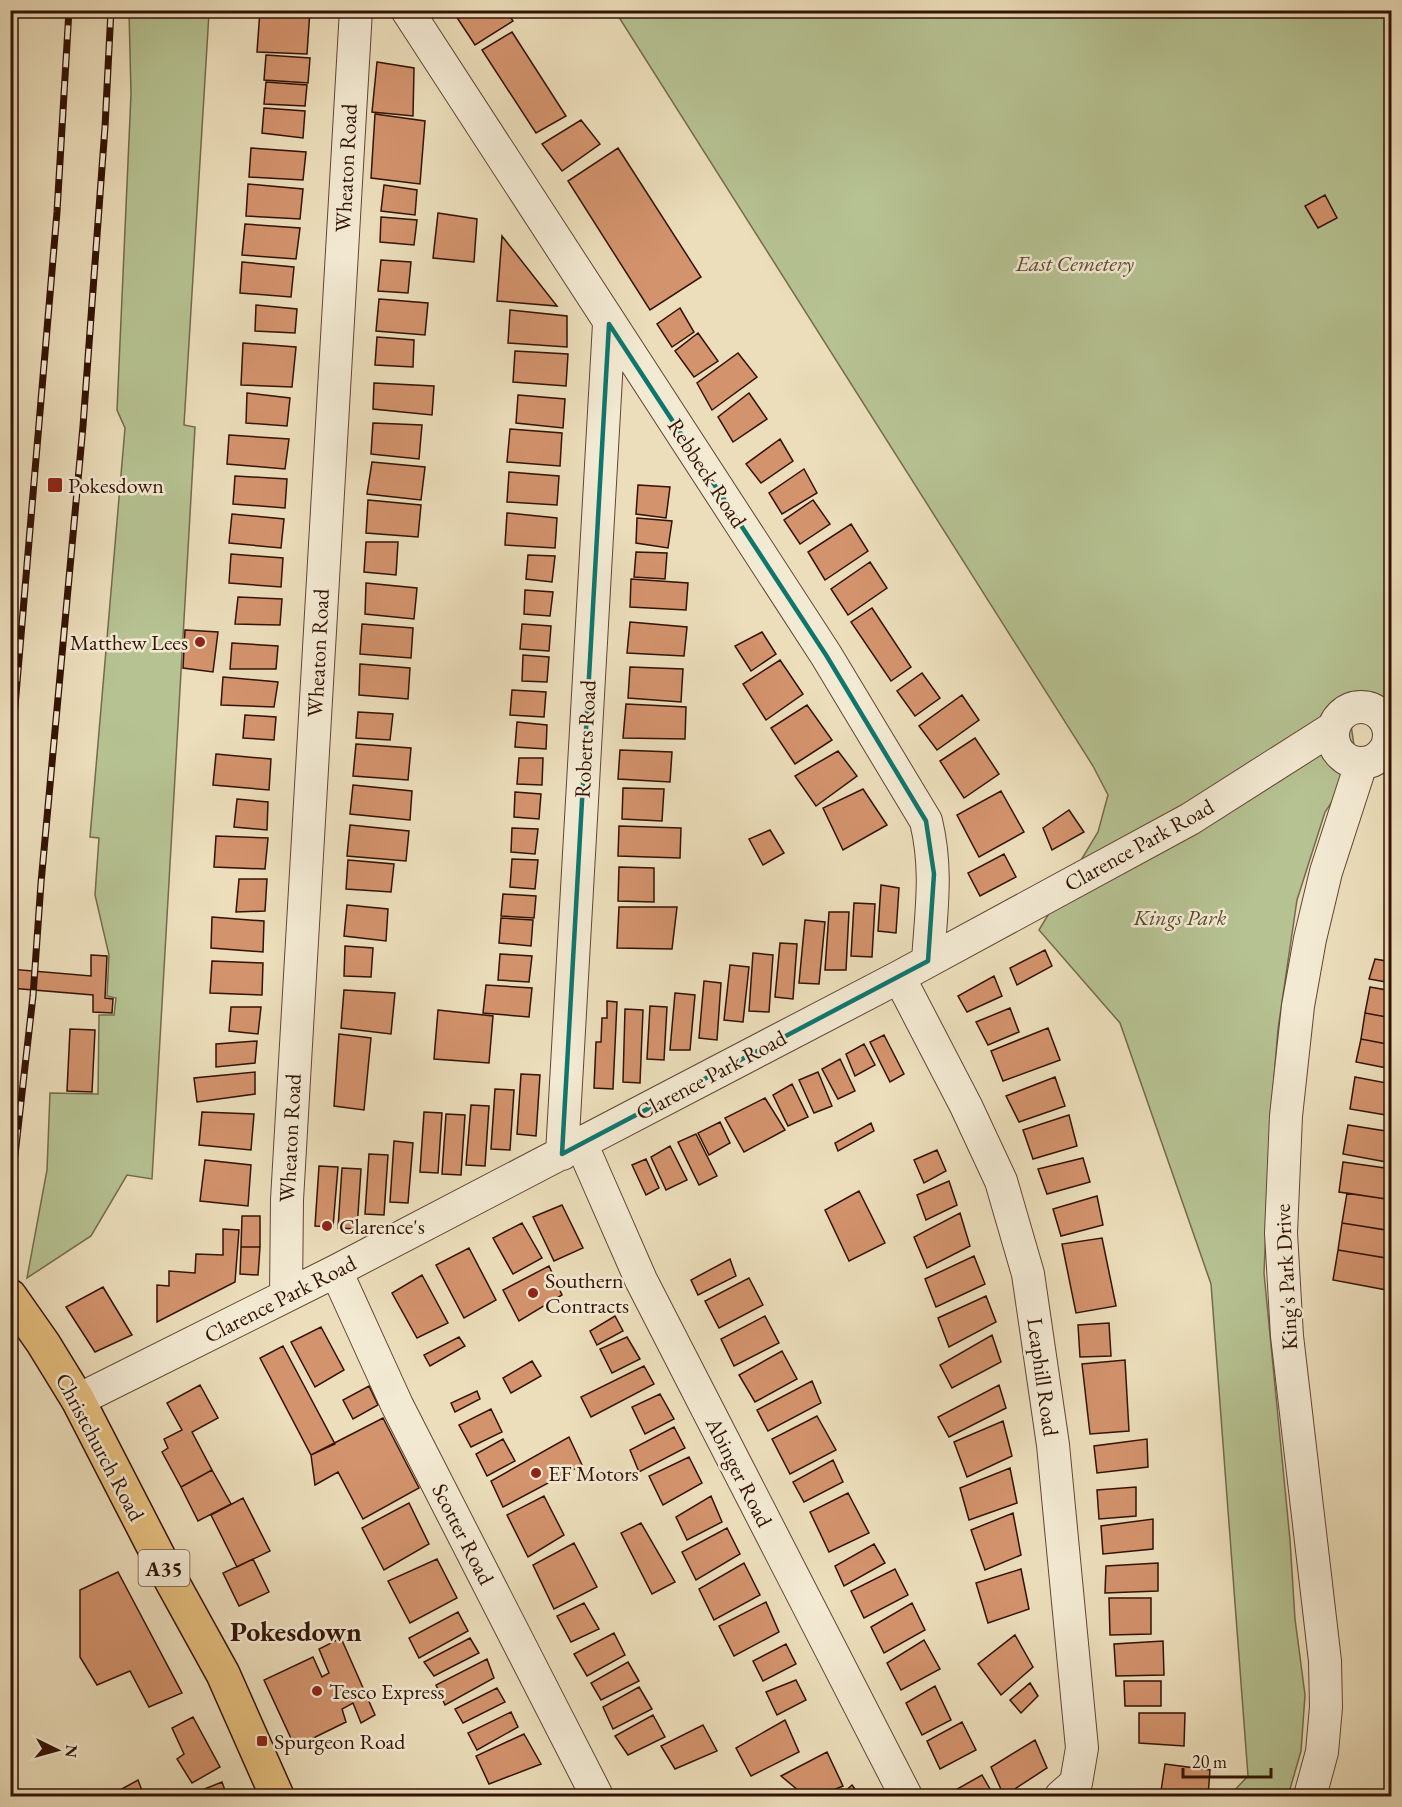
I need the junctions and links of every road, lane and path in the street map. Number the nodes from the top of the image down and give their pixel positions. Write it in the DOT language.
graph roads {
  1 [pos="356,10"];
  2 [pos="407,10"];
  3 [pos="609,324"];
  4 [pos="1333,728"];
  5 [pos="1378,761"];
  6 [pos="928,961"];
  7 [pos="899,977"];
  8 [pos="571,1148"];
  9 [pos="336,1271"];
  10 [pos="286,1295"];
  11 [pos="10,1296"];
  12 [pos="78,1400"];
  13 [pos="600,1796"];
  14 [pos="277,1797"];
  15 [pos="906,1797"];
  16 [pos="1061,1797"];
  17 [pos="1310,1797"];
  1 -- 10 [label="street, Wheaton Road"];
  2 -- 3 [label="street, Rebbeck Road"];
  3 -- 6 [label="street, Rebbeck Road"];
  3 -- 8 [label="street, Roberts Road"];
  4 -- 5 [label="street"];
  4 -- 5 [label="street"];
  4 -- 6 [label="street, Clarence Park Road"];
  5 -- 17 [label="street, King's Park Drive"];
  6 -- 7 [label="street, Clarence Park Road"];
  7 -- 8 [label="street, Clarence Park Road"];
  7 -- 16 [label="street, Leaphill Road"];
  8 -- 9 [label="street, Clarence Park Road"];
  8 -- 15 [label="street, Abinger Road"];
  9 -- 10 [label="street, Clarence Park Road"];
  9 -- 13 [label="street, Scotter Road"];
  10 -- 12 [label="street, Clarence Park Road"];
  11 -- 12 [label="main road, Christchurch Road / A35"];
  12 -- 14 [label="main road, Christchurch Road / A35"];
}
